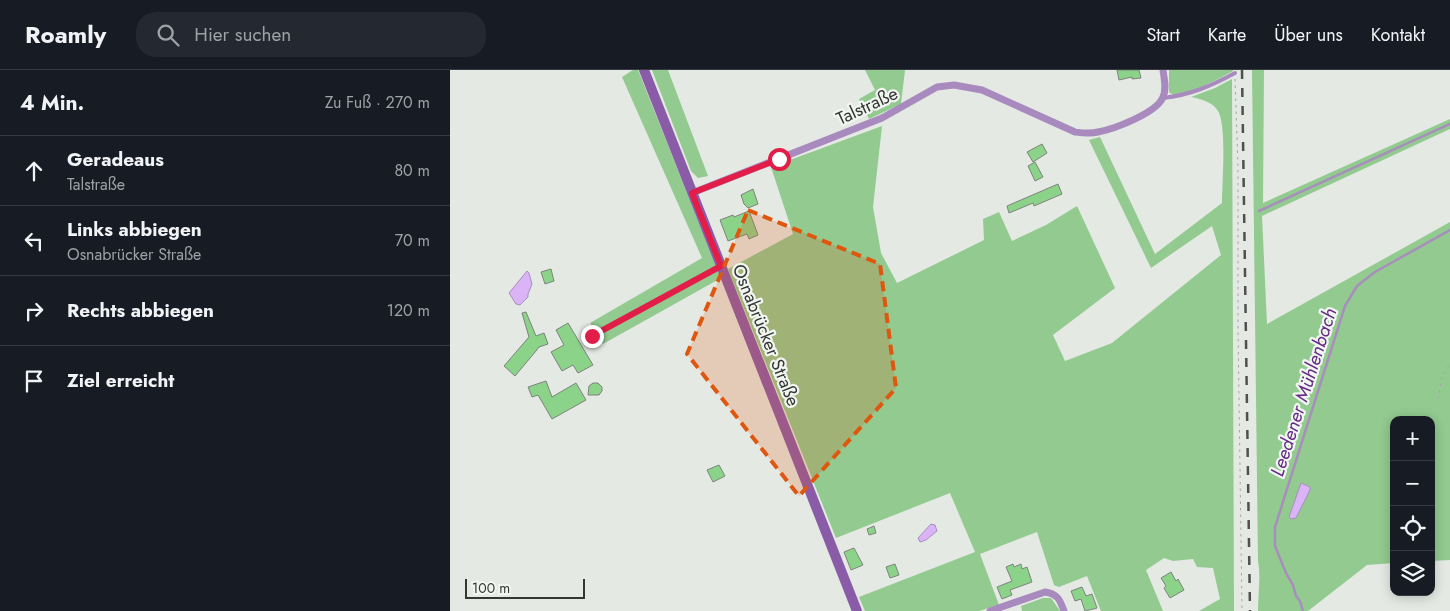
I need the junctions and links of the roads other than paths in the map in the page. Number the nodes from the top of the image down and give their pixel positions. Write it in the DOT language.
graph roads {
  1 [pos="644,70"];
  2 [pos="1163,70"];
  3 [pos="1235,73"];
  4 [pos="1163,98"];
  5 [pos="692,193"];
  6 [pos="721,266"];
  7 [pos="592,336"];
  8 [pos="858,611"];
  9 [pos="990,611"];
  10 [pos="1064,611"];
  1 -- 5 [label="main road, Osnabrücker Straße"];
  2 -- 4 [label="street"];
  3 -- 4 [label="lane"];
  4 -- 5 [label="street, Talstraße"];
  5 -- 6 [label="main road, Osnabrücker Straße"];
  6 -- 7 [label="lane"];
  6 -- 8 [label="main road, Osnabrücker Straße"];
  9 -- 10 [label="street"];
}
